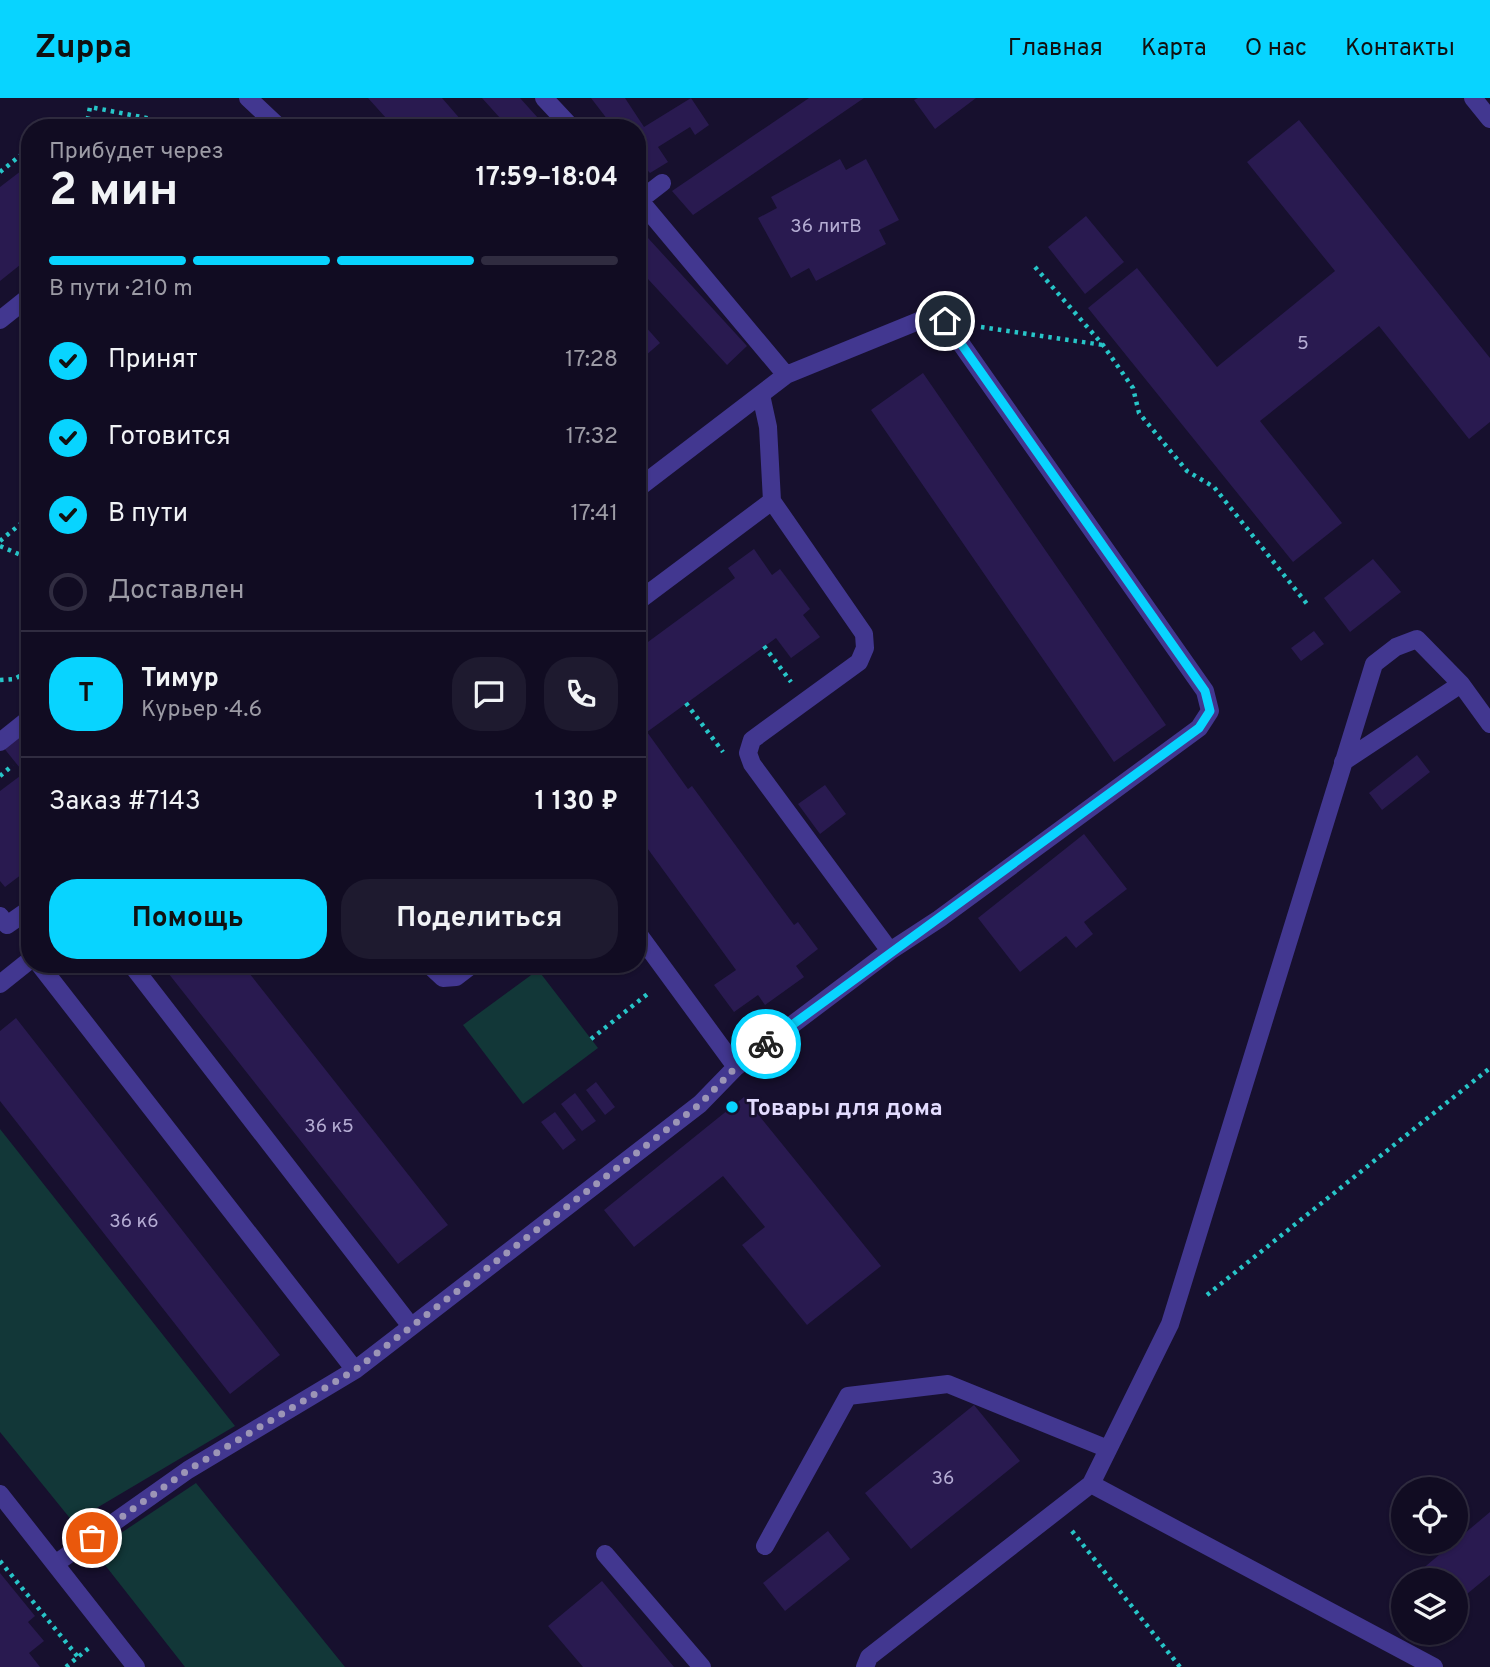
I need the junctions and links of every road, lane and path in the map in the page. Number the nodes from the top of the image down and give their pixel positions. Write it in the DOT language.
graph roads {
  1 [pos="248,98"];
  2 [pos="544,98"];
  3 [pos="1473,98"];
  4 [pos="88,119"];
  5 [pos="152,119"];
  6 [pos="270,119"];
  7 [pos="564,119"];
  8 [pos="1490,119"];
  9 [pos="21,156"];
  10 [pos="0,172"];
  11 [pos="662,183"];
  12 [pos="646,194"];
  13 [pos="646,207"];
  14 [pos="1035,267"];
  15 [pos="21,303"];
  16 [pos="0,320"];
  17 [pos="945,321"];
  18 [pos="1103,345"];
  19 [pos="786,376"];
  20 [pos="761,395"];
  21 [pos="646,482"];
  22 [pos="772,501"];
  23 [pos="21,524"];
  24 [pos="0,541"];
  25 [pos="0,546"];
  26 [pos="21,555"];
  27 [pos="646,595"];
  28 [pos="1307,604"];
  29 [pos="764,646"];
  30 [pos="21,676"];
  31 [pos="0,680"];
  32 [pos="1461,684"];
  33 [pos="814,694"];
  34 [pos="686,703"];
  35 [pos="1490,724"];
  36 [pos="21,725"];
  37 [pos="0,742"];
  38 [pos="748,753"];
  39 [pos="1343,762"];
  40 [pos="16,763"];
  41 [pos="0,776"];
  42 [pos="21,915"];
  43 [pos="0,916"];
  44 [pos="646,944"];
  45 [pos="890,951"];
  46 [pos="21,967"];
  47 [pos="46,973"];
  48 [pos="138,973"];
  49 [pos="438,973"];
  50 [pos="461,973"];
  51 [pos="670,976"];
  52 [pos="0,984"];
  53 [pos="591,1039"];
  54 [pos="736,1067"];
  55 [pos="1490,1068"];
  56 [pos="1170,1324"];
  57 [pos="410,1325"];
  58 [pos="355,1370"];
  59 [pos="1108,1449"];
  60 [pos="1091,1484"];
  61 [pos="0,1494"];
  62 [pos="1056,1511"];
  63 [pos="765,1545"];
  64 [pos="605,1554"];
  65 [pos="0,1561"];
  66 [pos="55,1564"];
  67 [pos="78,1657"];
  68 [pos="136,1667"];
  69 [pos="702,1667"];
  70 [pos="865,1667"];
  71 [pos="1180,1667"];
  72 [pos="1434,1667"];
  1 -- 6 [label="street"];
  2 -- 7 [label="street"];
  3 -- 8 [label="street"];
  4 -- 5 [label="path"];
  9 -- 10 [label="path"];
  11 -- 12 [label="street"];
  13 -- 19 [label="street"];
  14 -- 18 [label="path"];
  15 -- 16 [label="street"];
  17 -- 18 [label="path"];
  17 -- 19 [label="street"];
  17 -- 45 [label="street"];
  18 -- 28 [label="path"];
  19 -- 20 [label="street"];
  20 -- 21 [label="street"];
  20 -- 22 [label="street"];
  22 -- 27 [label="street"];
  22 -- 33 [label="street"];
  23 -- 24 [label="path"];
  25 -- 26 [label="path"];
  29 -- 33 [label="path"];
  30 -- 31 [label="path"];
  32 -- 35 [label="street"];
  32 -- 39 [label="street"];
  32 -- 39 [label="street"];
  33 -- 38 [label="street"];
  34 -- 38 [label="path"];
  36 -- 37 [label="street"];
  38 -- 45 [label="street"];
  39 -- 56 [label="street"];
  40 -- 41 [label="path"];
  42 -- 43 [label="street"];
  44 -- 51 [label="street"];
  45 -- 54 [label="street"];
  46 -- 52 [label="street"];
  47 -- 58 [label="street"];
  48 -- 57 [label="street"];
  49 -- 50 [label="street"];
  51 -- 53 [label="path"];
  51 -- 54 [label="street"];
  54 -- 57 [label="street"];
  55 -- 56 [label="path"];
  56 -- 59 [label="street"];
  57 -- 58 [label="street"];
  58 -- 66 [label="street"];
  59 -- 60 [label="street"];
  59 -- 63 [label="street"];
  60 -- 62 [label="street"];
  60 -- 72 [label="street"];
  61 -- 66 [label="street"];
  62 -- 70 [label="street"];
  62 -- 71 [label="path"];
  64 -- 69 [label="street"];
  65 -- 67 [label="path"];
  66 -- 68 [label="street"];
}
